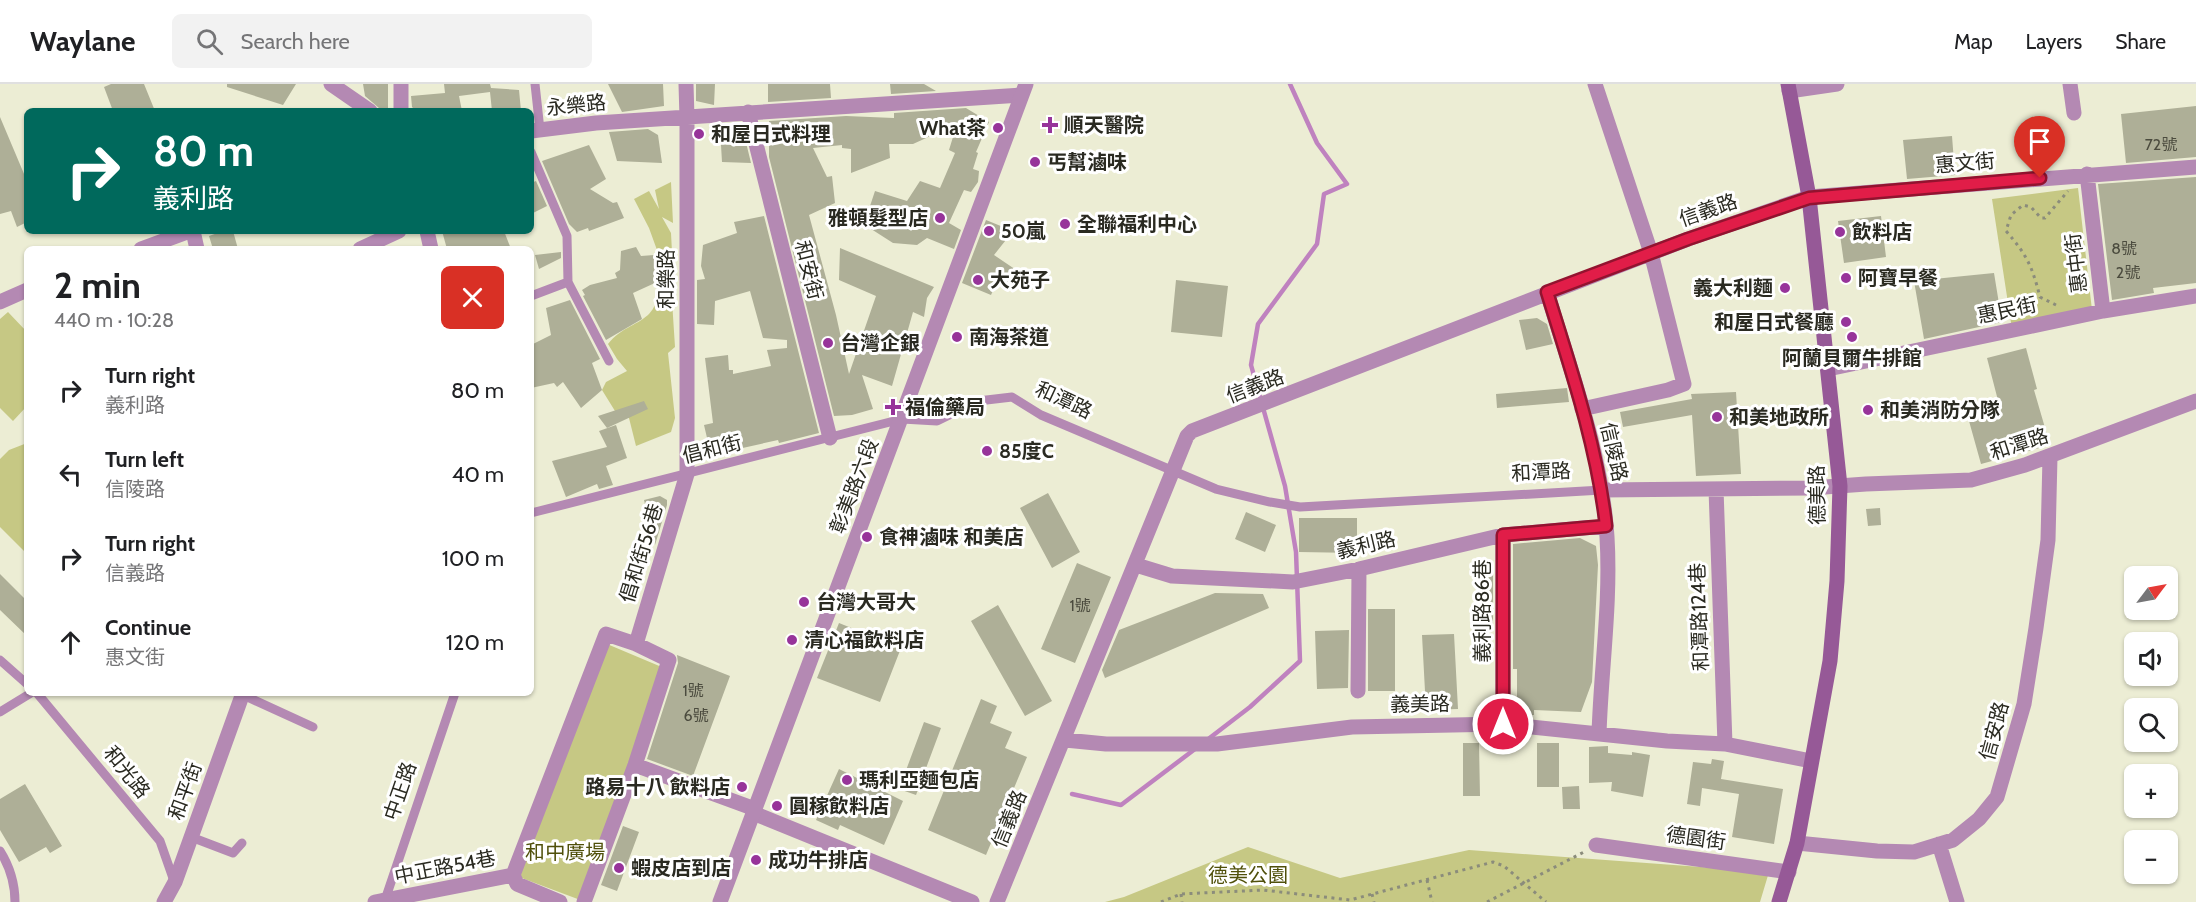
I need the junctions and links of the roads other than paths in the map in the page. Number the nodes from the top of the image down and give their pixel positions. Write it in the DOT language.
graph roads {
  1 [pos="331,84"];
  2 [pos="401,84"];
  3 [pos="535,84"];
  4 [pos="686,84"];
  5 [pos="1595,84"];
  6 [pos="1838,84"];
  7 [pos="2070,84"];
  8 [pos="1789,88"];
  9 [pos="1024,89"];
  10 [pos="366,108"];
  11 [pos="402,108"];
  12 [pos="748,112"];
  13 [pos="2074,113"];
  14 [pos="687,118"];
  15 [pos="536,131"];
  16 [pos="534,159"];
  17 [pos="2196,166"];
  18 [pos="2086,174"];
  19 [pos="1809,198"];
  20 [pos="184,234"];
  21 [pos="392,234"];
  22 [pos="150,246"];
  23 [pos="366,246"];
  24 [pos="1651,253"];
  25 [pos="568,282"];
  26 [pos="24,291"];
  27 [pos="1547,292"];
  28 [pos="534,295"];
  29 [pos="2196,296"];
  30 [pos="0,302"];
  31 [pos="2103,311"];
  32 [pos="609,361"];
  33 [pos="1828,369"];
  34 [pos="2196,401"];
  35 [pos="1582,409"];
  36 [pos="902,420"];
  37 [pos="830,438"];
  38 [pos="2050,457"];
  39 [pos="1173,470"];
  40 [pos="687,474"];
  41 [pos="1840,486"];
  42 [pos="1716,489"];
  43 [pos="1602,490"];
  44 [pos="534,512"];
  45 [pos="1606,526"];
  46 [pos="1503,535"];
  47 [pos="1136,565"];
  48 [pos="1359,569"];
  49 [pos="636,644"];
  50 [pos="0,660"];
  51 [pos="24,681"];
  52 [pos="1358,691"];
  53 [pos="26,696"];
  54 [pos="39,696"];
  55 [pos="242,696"];
  56 [pos="247,696"];
  57 [pos="454,696"];
  58 [pos="0,712"];
  59 [pos="1503,724"];
  60 [pos="313,727"];
  61 [pos="1599,734"];
  62 [pos="1065,740"];
  63 [pos="1725,744"];
  64 [pos="1811,761"];
  65 [pos="635,765"];
  66 [pos="754,811"];
  67 [pos="191,837"];
  68 [pos="242,843"];
  69 [pos="1797,843"];
  70 [pos="1939,844"];
  71 [pos="1596,845"];
  72 [pos="0,851"];
  73 [pos="1790,872"];
  74 [pos="513,874"];
  75 [pos="171,894"];
  76 [pos="382,901"];
  77 [pos="15,902"];
  78 [pos="560,902"];
  79 [pos="584,902"];
  80 [pos="720,902"];
  81 [pos="972,902"];
  82 [pos="997,902"];
  83 [pos="1779,902"];
  84 [pos="1957,902"];
  1 -- 10 [label="street"];
  2 -- 11 [label="street"];
  3 -- 15 [label="lane"];
  4 -- 14 [label="street, 和樂路"];
  5 -- 24 [label="street"];
  6 -- 8 [label="street"];
  7 -- 13 [label="street"];
  8 -- 19 [label="main road, 德美路"];
  9 -- 12 [label="street, 永樂路"];
  9 -- 36 [label="street, 彰美路六段"];
  12 -- 14 [label="street, 永樂路"];
  12 -- 37 [label="street, 和安街"];
  14 -- 15 [label="street, 永樂路"];
  14 -- 40 [label="street, 和樂路"];
  16 -- 25 [label="lane"];
  17 -- 18 [label="street, 惠文街"];
  18 -- 19 [label="street, 惠文街"];
  18 -- 31 [label="street, 惠中街"];
  19 -- 24 [label="street, 信義路"];
  19 -- 33 [label="main road, 德美路"];
  20 -- 22 [label="street"];
  21 -- 23 [label="street"];
  24 -- 27 [label="street, 信義路"];
  24 -- 35 [label="street"];
  25 -- 28 [label="lane"];
  25 -- 32 [label="lane"];
  26 -- 30 [label="street"];
  27 -- 35 [label="street, 信陵路"];
  27 -- 39 [label="street, 信義路"];
  29 -- 31 [label="street, 惠民街"];
  31 -- 33 [label="street, 惠民街"];
  33 -- 41 [label="main road, 德美路"];
  34 -- 38 [label="street, 和潭路"];
  35 -- 43 [label="street, 信陵路"];
  36 -- 37 [label="lane, 倡和街"];
  36 -- 39 [label="lane, 和潭路"];
  36 -- 66 [label="street, 彰美路六段"];
  37 -- 40 [label="lane, 倡和街"];
  38 -- 41 [label="street, 和潭路"];
  38 -- 70 [label="street, 信安路"];
  39 -- 43 [label="lane, 和潭路"];
  39 -- 47 [label="street, 信義路"];
  40 -- 44 [label="lane, 倡和街"];
  40 -- 49 [label="street, 倡和街56巷"];
  41 -- 42 [label="street, 和潭路"];
  41 -- 64 [label="main road, 德美路"];
  42 -- 43 [label="street, 和潭路"];
  42 -- 63 [label="street, 和潭路124巷"];
  43 -- 45 [label="street, 信陵路"];
  45 -- 46 [label="street, 義利路"];
  45 -- 61 [label="street, 信陵路"];
  46 -- 48 [label="street, 義利路"];
  46 -- 59 [label="street, 義利路86巷"];
  47 -- 48 [label="street, 義利路"];
  47 -- 62 [label="street, 信義路"];
  48 -- 52 [label="street"];
  49 -- 65 [label="street"];
  49 -- 74 [label="street"];
  50 -- 51 [label="lane"];
  53 -- 58 [label="lane"];
  54 -- 75 [label="lane, 和光路"];
  55 -- 67 [label="street, 和平街"];
  56 -- 60 [label="lane"];
  57 -- 76 [label="lane, 中正路"];
  59 -- 61 [label="street, 義美路"];
  59 -- 62 [label="street, 義美路"];
  61 -- 63 [label="street, 義美路"];
  62 -- 82 [label="street, 信義路"];
  63 -- 64 [label="street, 義美路"];
  64 -- 69 [label="main road, 德美路"];
  65 -- 66 [label="street"];
  65 -- 79 [label="street"];
  66 -- 80 [label="street, 彰美路六段"];
  66 -- 81 [label="street"];
  67 -- 68 [label="lane"];
  67 -- 75 [label="street, 和平街"];
  69 -- 70 [label="street, 信安路"];
  69 -- 73 [label="main road, 德美路"];
  70 -- 84 [label="street"];
  71 -- 73 [label="street, 德園街"];
  72 -- 77 [label="lane"];
  73 -- 83 [label="main road, 德美路"];
  74 -- 76 [label="street, 中正路54巷"];
  74 -- 78 [label="street"];
}
